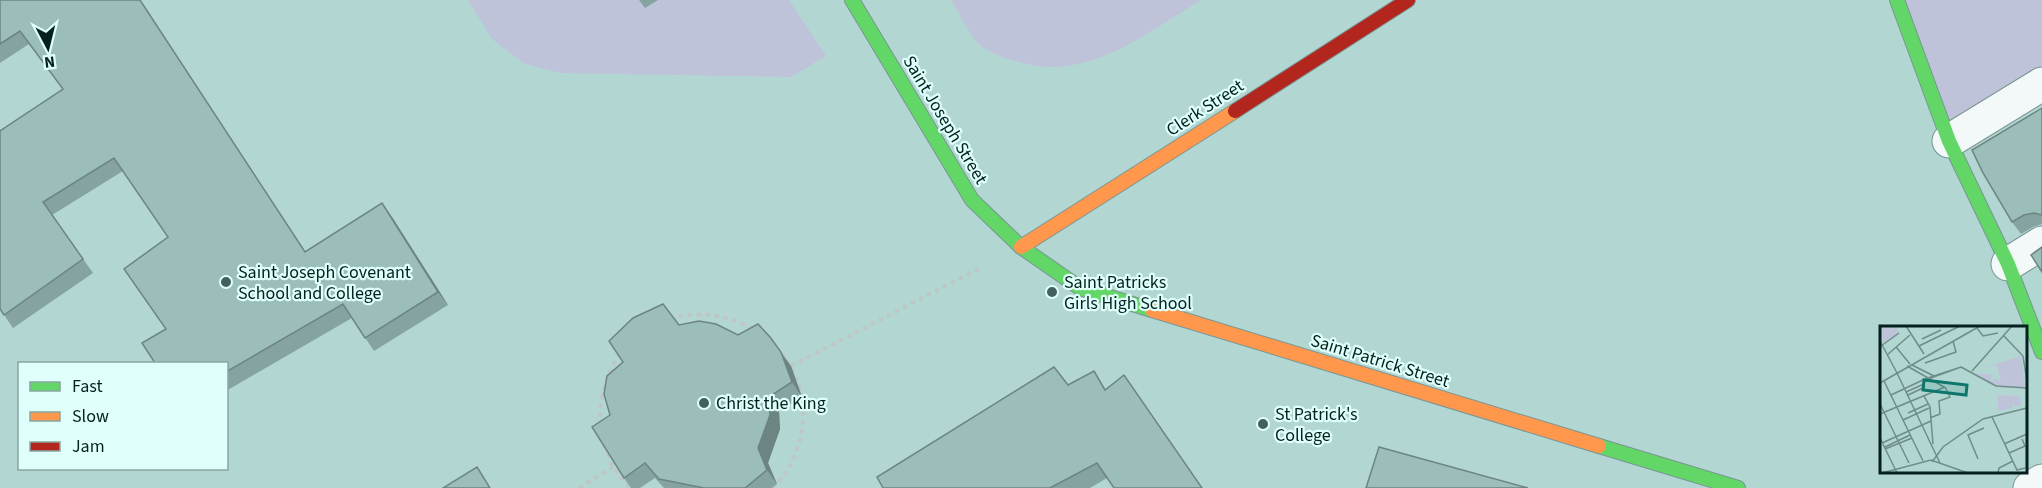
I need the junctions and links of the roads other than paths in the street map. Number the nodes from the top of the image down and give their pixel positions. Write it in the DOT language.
graph roads {
  1 [pos="852,0"];
  2 [pos="1407,0"];
  3 [pos="1897,0"];
  4 [pos="2042,84"];
  5 [pos="1949,141"];
  6 [pos="2042,243"];
  7 [pos="1021,247"];
  8 [pos="2008,264"];
  9 [pos="2042,352"];
  10 [pos="1665,466"];
  11 [pos="2042,481"];
  12 [pos="1681,485"];
  13 [pos="1738,488"];
  14 [pos="2030,488"];
  1 -- 7 [label="street, Saint Joseph Street"];
  2 -- 7 [label="street, Clerk Street"];
  3 -- 5 [label="street"];
  4 -- 5 [label="street"];
  5 -- 8 [label="street"];
  6 -- 8 [label="street"];
  7 -- 10 [label="street, Saint Patrick Street"];
  8 -- 9 [label="street"];
  10 -- 12 [label="street"];
  10 -- 13 [label="street, Saint Patrick Street"];
  11 -- 14 [label="street"];
}
